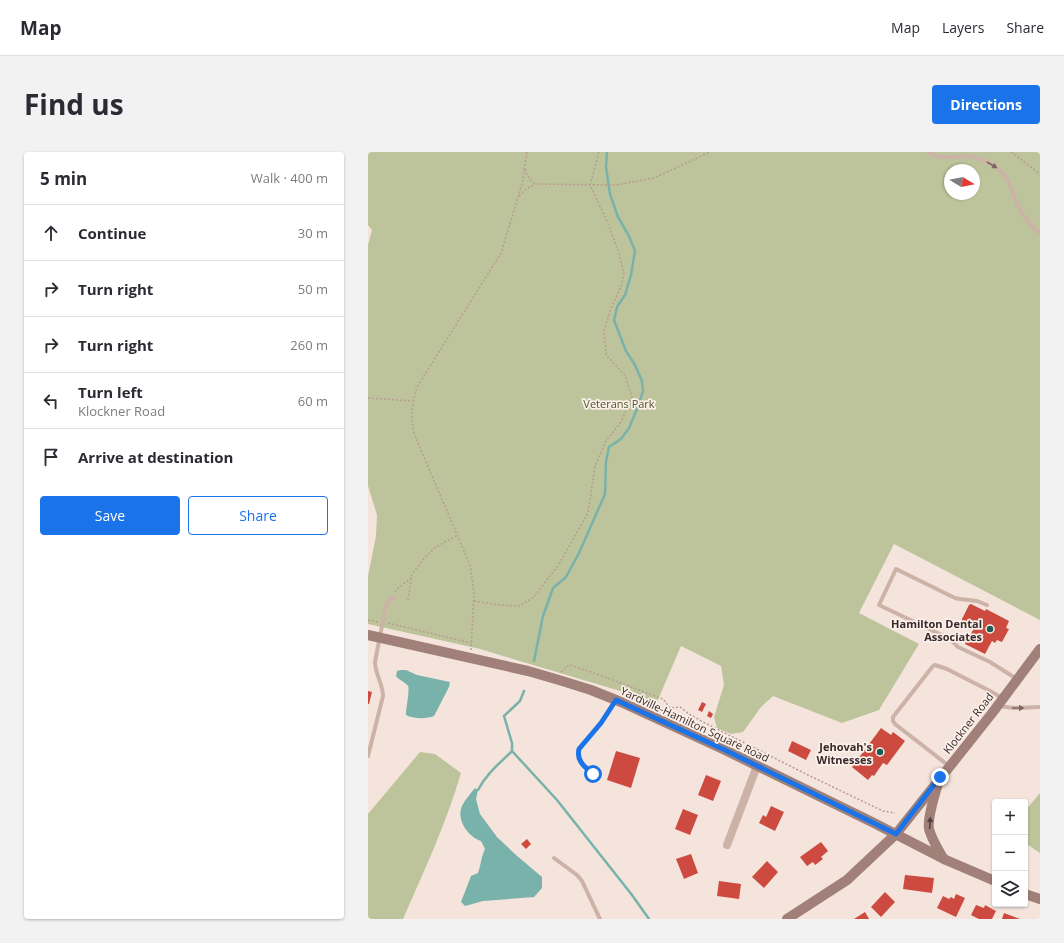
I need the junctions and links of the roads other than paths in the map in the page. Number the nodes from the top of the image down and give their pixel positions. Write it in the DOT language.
graph roads {
  1 [pos="928,152"];
  2 [pos="1040,233"];
  3 [pos="394,598"];
  4 [pos="987,605"];
  5 [pos="368,635"];
  6 [pos="380,637"];
  7 [pos="1040,649"];
  8 [pos="1017,679"];
  9 [pos="616,700"];
  10 [pos="999,702"];
  11 [pos="1040,707"];
  12 [pos="368,756"];
  13 [pos="757,766"];
  14 [pos="949,766"];
  15 [pos="593,774"];
  16 [pos="940,777"];
  17 [pos="896,834"];
  18 [pos="727,845"];
  19 [pos="554,858"];
  20 [pos="943,858"];
  21 [pos="992,880"];
  22 [pos="1028,895"];
  23 [pos="1040,899"];
  24 [pos="600,919"];
  25 [pos="787,919"];
  1 -- 2 [label="lane, one-way"];
  3 -- 6 [label="lane"];
  4 -- 8 [label="lane"];
  5 -- 6 [label="street, Yardville-Hamilton Square Road"];
  6 -- 9 [label="street, Yardville-Hamilton Square Road"];
  6 -- 12 [label="lane"];
  7 -- 8 [label="street, Klockner Road"];
  8 -- 10 [label="street, Klockner Road"];
  9 -- 13 [label="street, Yardville-Hamilton Square Road"];
  9 -- 15 [label="lane"];
  10 -- 11 [label="lane, one-way"];
  10 -- 14 [label="street, Klockner Road"];
  10 -- 14 [label="lane"];
  13 -- 17 [label="street, Yardville-Hamilton Square Road"];
  13 -- 18 [label="street"];
  14 -- 16 [label="street, Klockner Road"];
  16 -- 17 [label="street, Klockner Road"];
  20 -- 16 [label="street, one-way"];
  17 -- 20 [label="street, Yardville-Hamilton Square Road"];
  17 -- 25 [label="street, Klockner Road"];
  19 -- 24 [label="lane"];
  20 -- 21 [label="street, Yardville-Hamilton Square Road"];
  22 -- 23 [label="street"];
}
